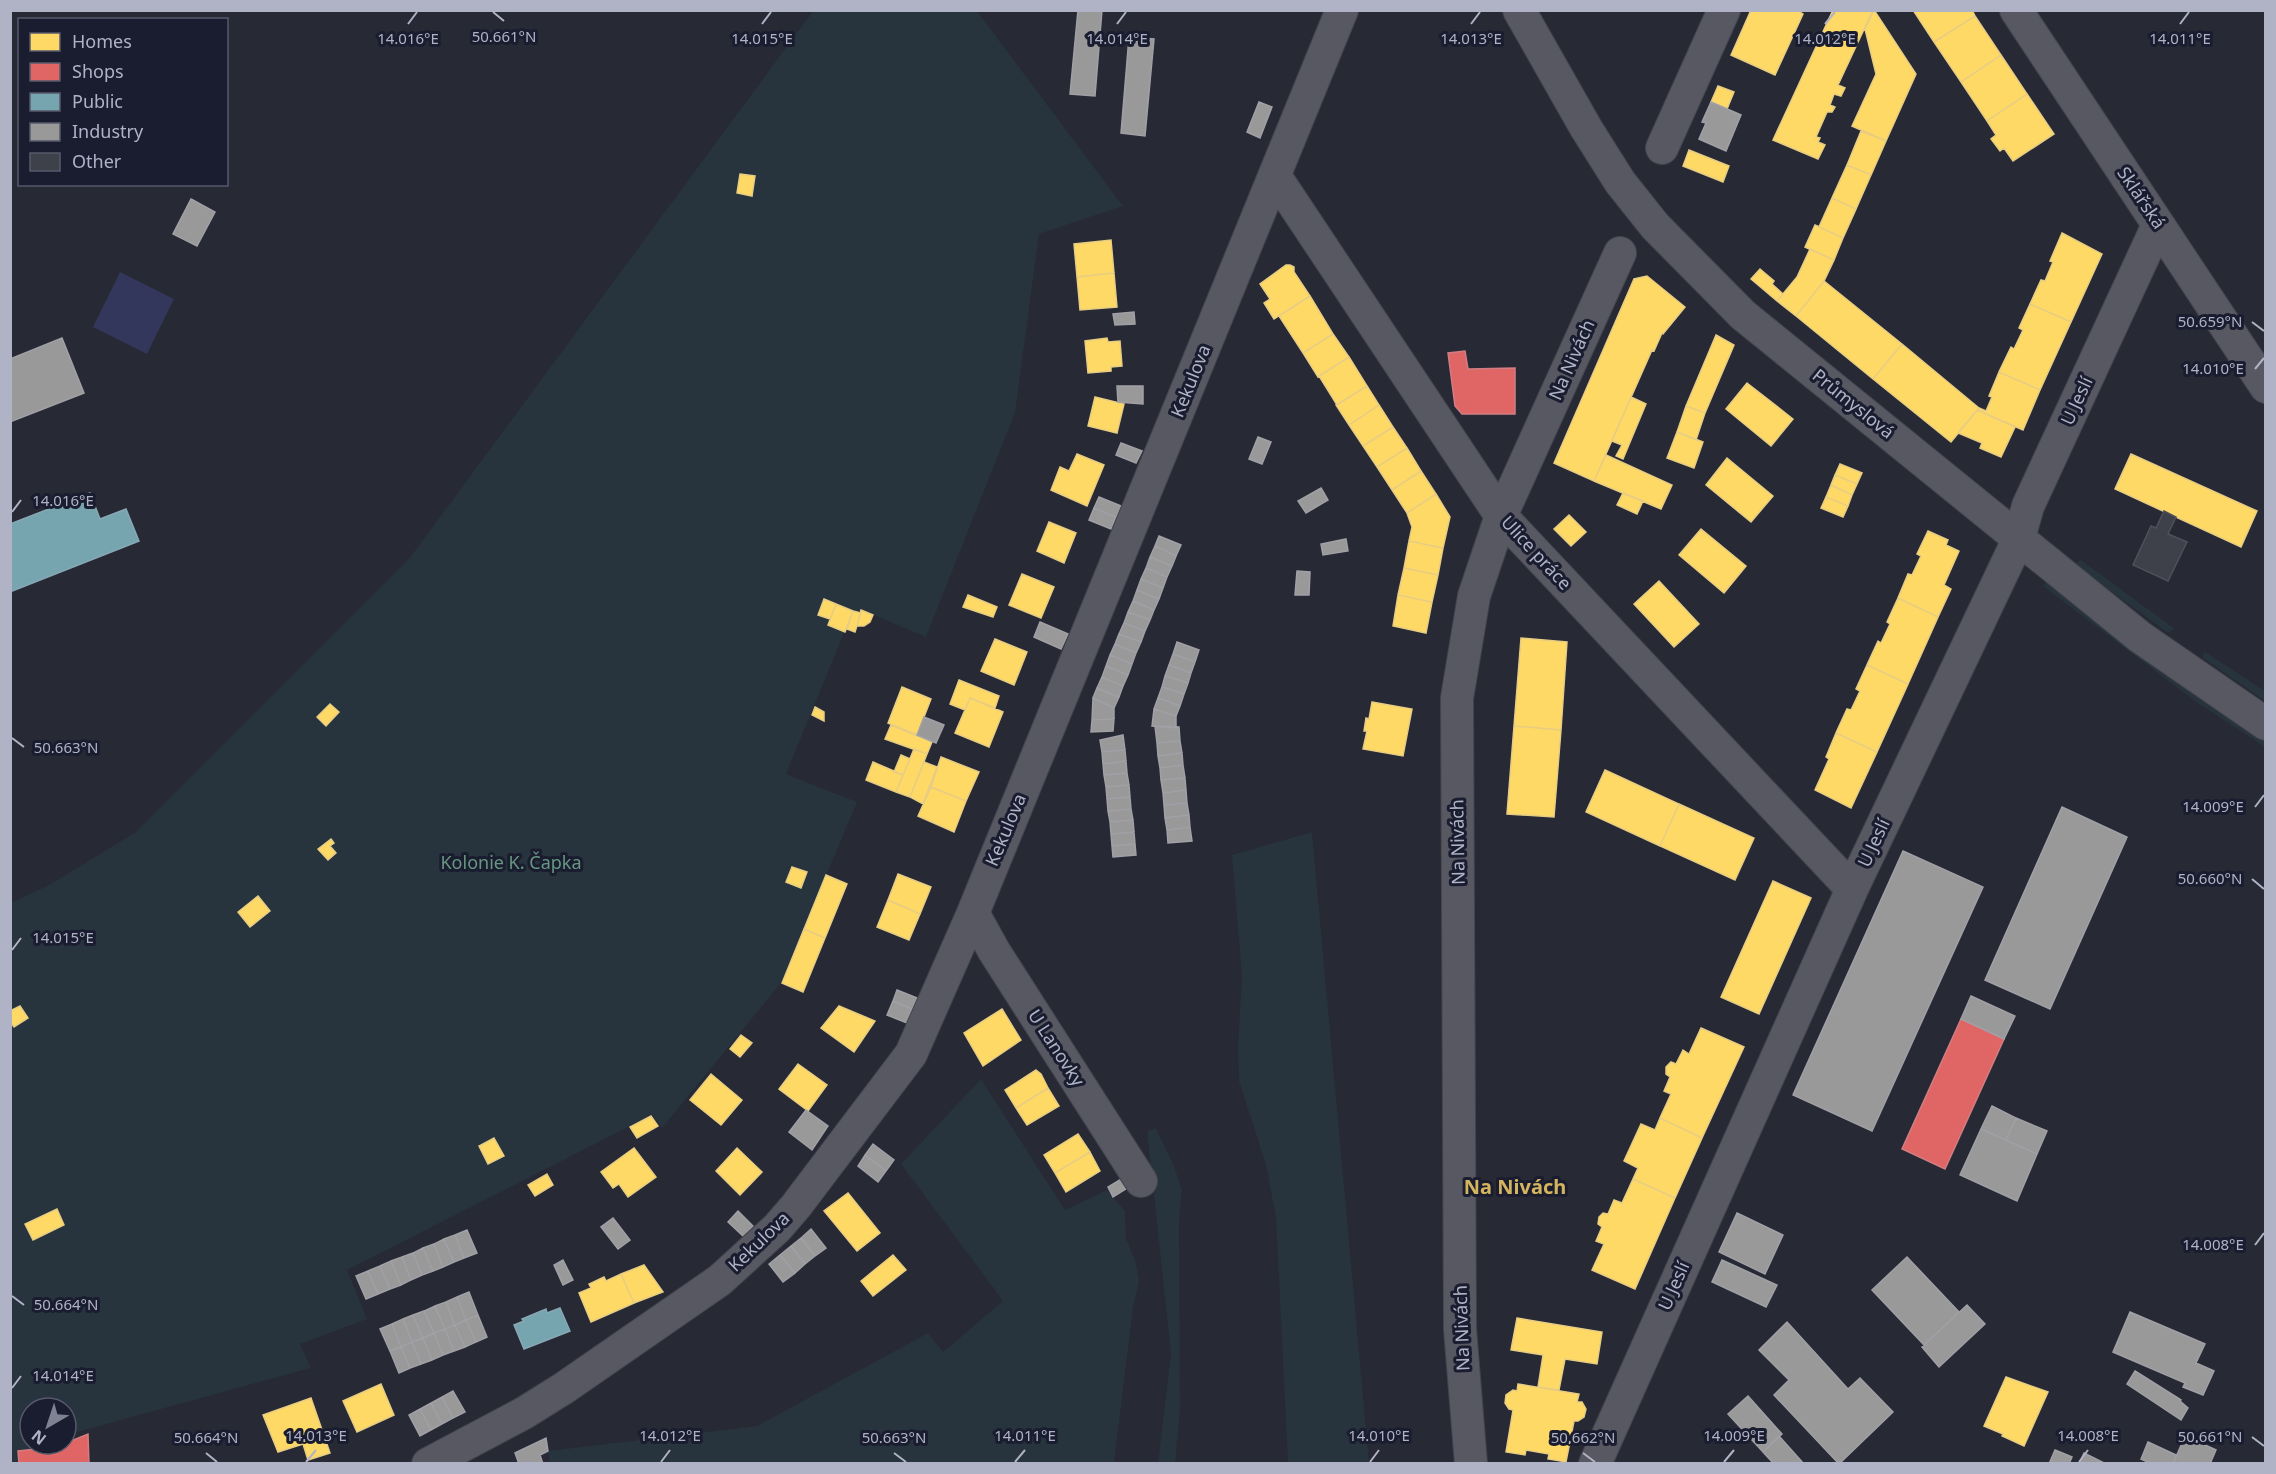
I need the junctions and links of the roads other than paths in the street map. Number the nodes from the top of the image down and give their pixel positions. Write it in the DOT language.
graph roads {
  1 [pos="1342,10"];
  2 [pos="1519,10"];
  3 [pos="1724,10"];
  4 [pos="2016,10"];
  5 [pos="1662,148"];
  6 [pos="1275,176"];
  7 [pos="2158,225"];
  8 [pos="1620,253"];
  9 [pos="2265,387"];
  10 [pos="1501,516"];
  11 [pos="2019,538"];
  12 [pos="2265,724"];
  13 [pos="1852,889"];
  14 [pos="973,913"];
  15 [pos="1141,1181"];
  16 [pos="428,1464"];
  17 [pos="1471,1464"];
  18 [pos="1595,1464"];
  1 -- 6 [label="street, Kekulova"];
  2 -- 11 [label="street, Průmyslová"];
  3 -- 5 [label="street"];
  4 -- 7 [label="street, Sklářská"];
  6 -- 10 [label="street, Ulice práce"];
  6 -- 14 [label="street, Kekulova"];
  7 -- 9 [label="street, Sklářská"];
  7 -- 11 [label="street, U Jeslí"];
  8 -- 10 [label="street, Na Nivách"];
  10 -- 13 [label="street, Ulice práce"];
  10 -- 17 [label="street, Na Nivách"];
  11 -- 12 [label="street, Průmyslová"];
  11 -- 13 [label="street, U Jeslí"];
  13 -- 18 [label="street, U Jeslí"];
  14 -- 15 [label="street, U Lanovky"];
  14 -- 16 [label="street, Kekulova"];
}
